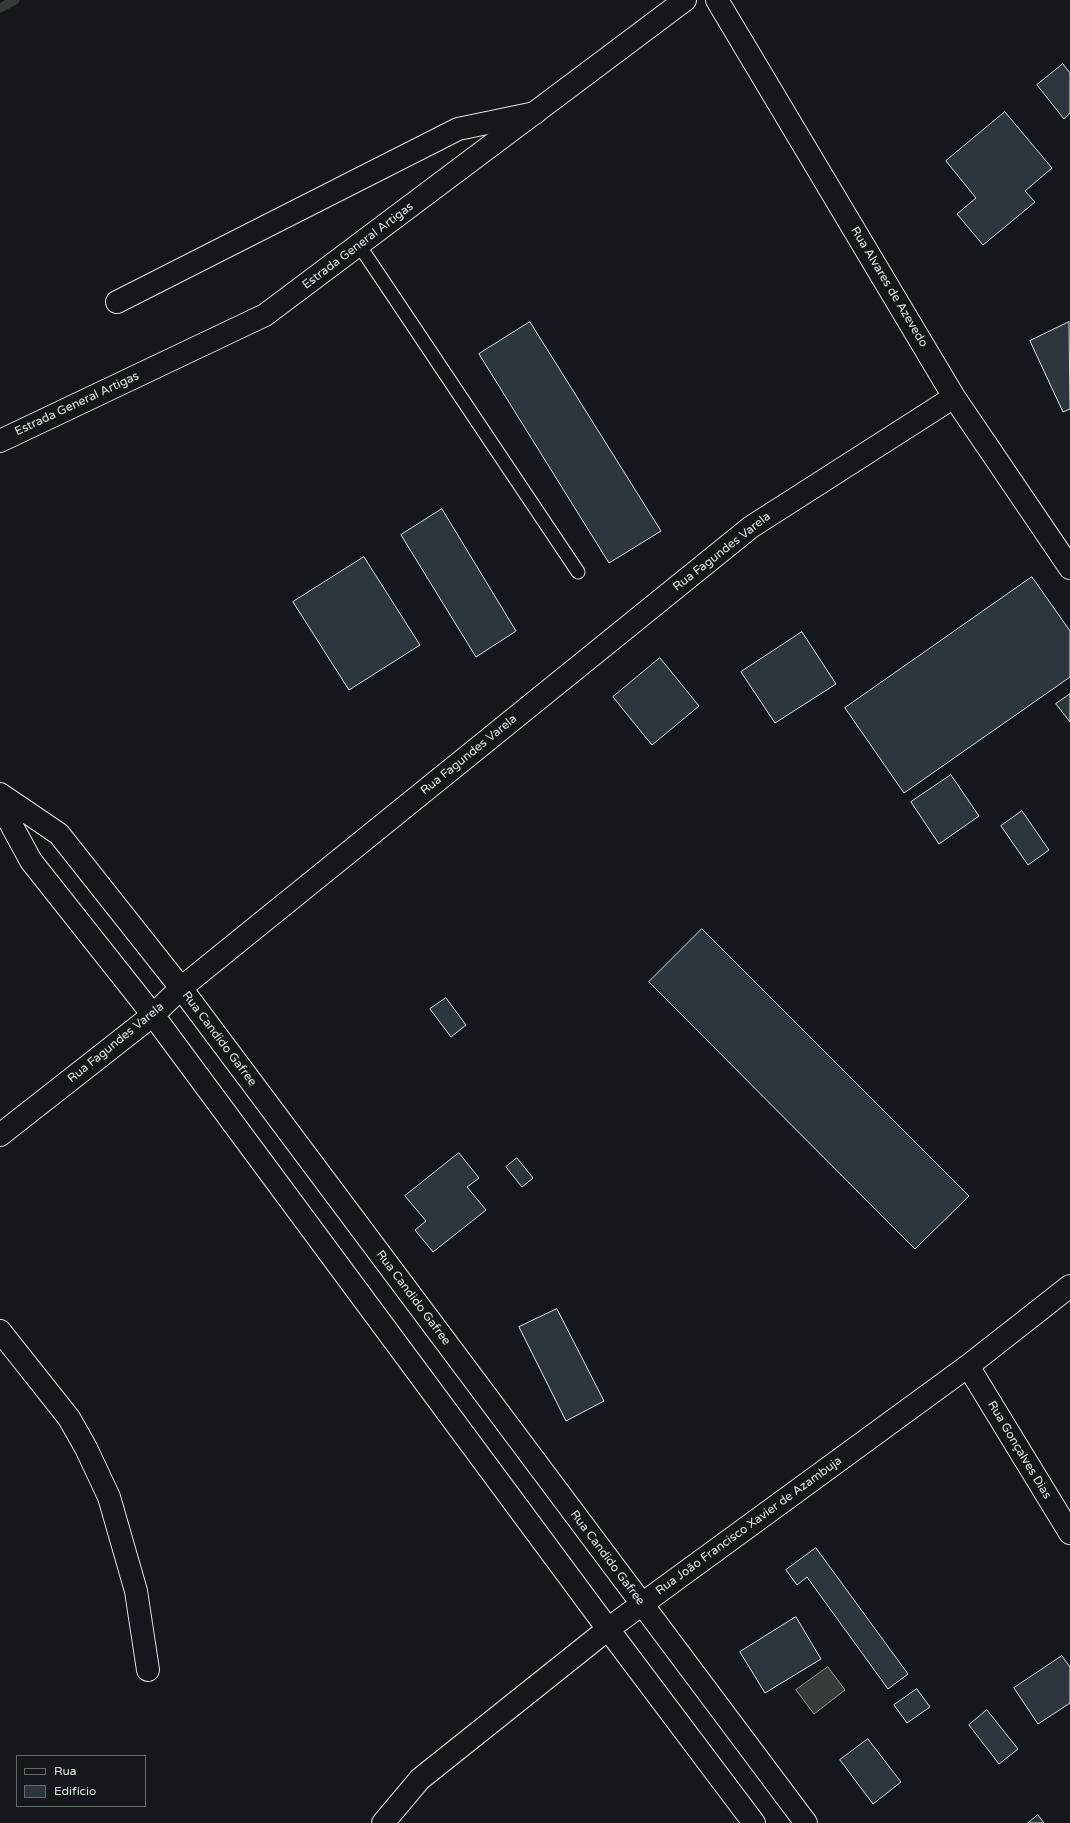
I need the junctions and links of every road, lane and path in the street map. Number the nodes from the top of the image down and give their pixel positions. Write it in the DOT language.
graph roads {
  1 [pos="685,0"];
  2 [pos="717,0"];
  3 [pos="535,113"];
  4 [pos="359,245"];
  5 [pos="117,302"];
  6 [pos="954,397"];
  7 [pos="0,441"];
  8 [pos="1070,568"];
  9 [pos="578,572"];
  10 [pos="0,794"];
  11 [pos="0,804"];
  12 [pos="181,988"];
  13 [pos="153,1014"];
  14 [pos="0,1135"];
  15 [pos="1070,1286"];
  16 [pos="0,1331"];
  17 [pos="968,1366"];
  18 [pos="1070,1533"];
  19 [pos="641,1604"];
  20 [pos="608,1629"];
  21 [pos="148,1670"];
  22 [pos="383,1823"];
  23 [pos="754,1823"];
  24 [pos="806,1823"];
  1 -- 3 [label="street, Estrada General Artigas"];
  2 -- 6 [label="street, Rua Alvares de Azevedo"];
  3 -- 4 [label="street, Estrada General Artigas"];
  3 -- 5 [label="street"];
  4 -- 7 [label="street, Estrada General Artigas"];
  4 -- 9 [label="lane"];
  6 -- 8 [label="street, Rua Alvares de Azevedo"];
  6 -- 12 [label="street, Rua Fagundes Varela"];
  10 -- 12 [label="street, Rua Candido Gafree"];
  11 -- 13 [label="street"];
  12 -- 13 [label="street, Rua Fagundes Varela"];
  12 -- 19 [label="street, Rua Candido Gafree"];
  13 -- 14 [label="street, Rua Fagundes Varela"];
  13 -- 20 [label="street"];
  15 -- 17 [label="street, Rua João Francisco Xavier de Azambuja"];
  16 -- 21 [label="street"];
  17 -- 18 [label="street, Rua Gonçalves Dias"];
  17 -- 19 [label="street, Rua João Francisco Xavier de Azambuja"];
  19 -- 20 [label="street, Rua João Francisco Xavier de Azambuja"];
  19 -- 24 [label="street, Rua Candido Gafree"];
  20 -- 22 [label="street, Rua João Francisco Xavier de Azambuja"];
  20 -- 23 [label="street"];
}
